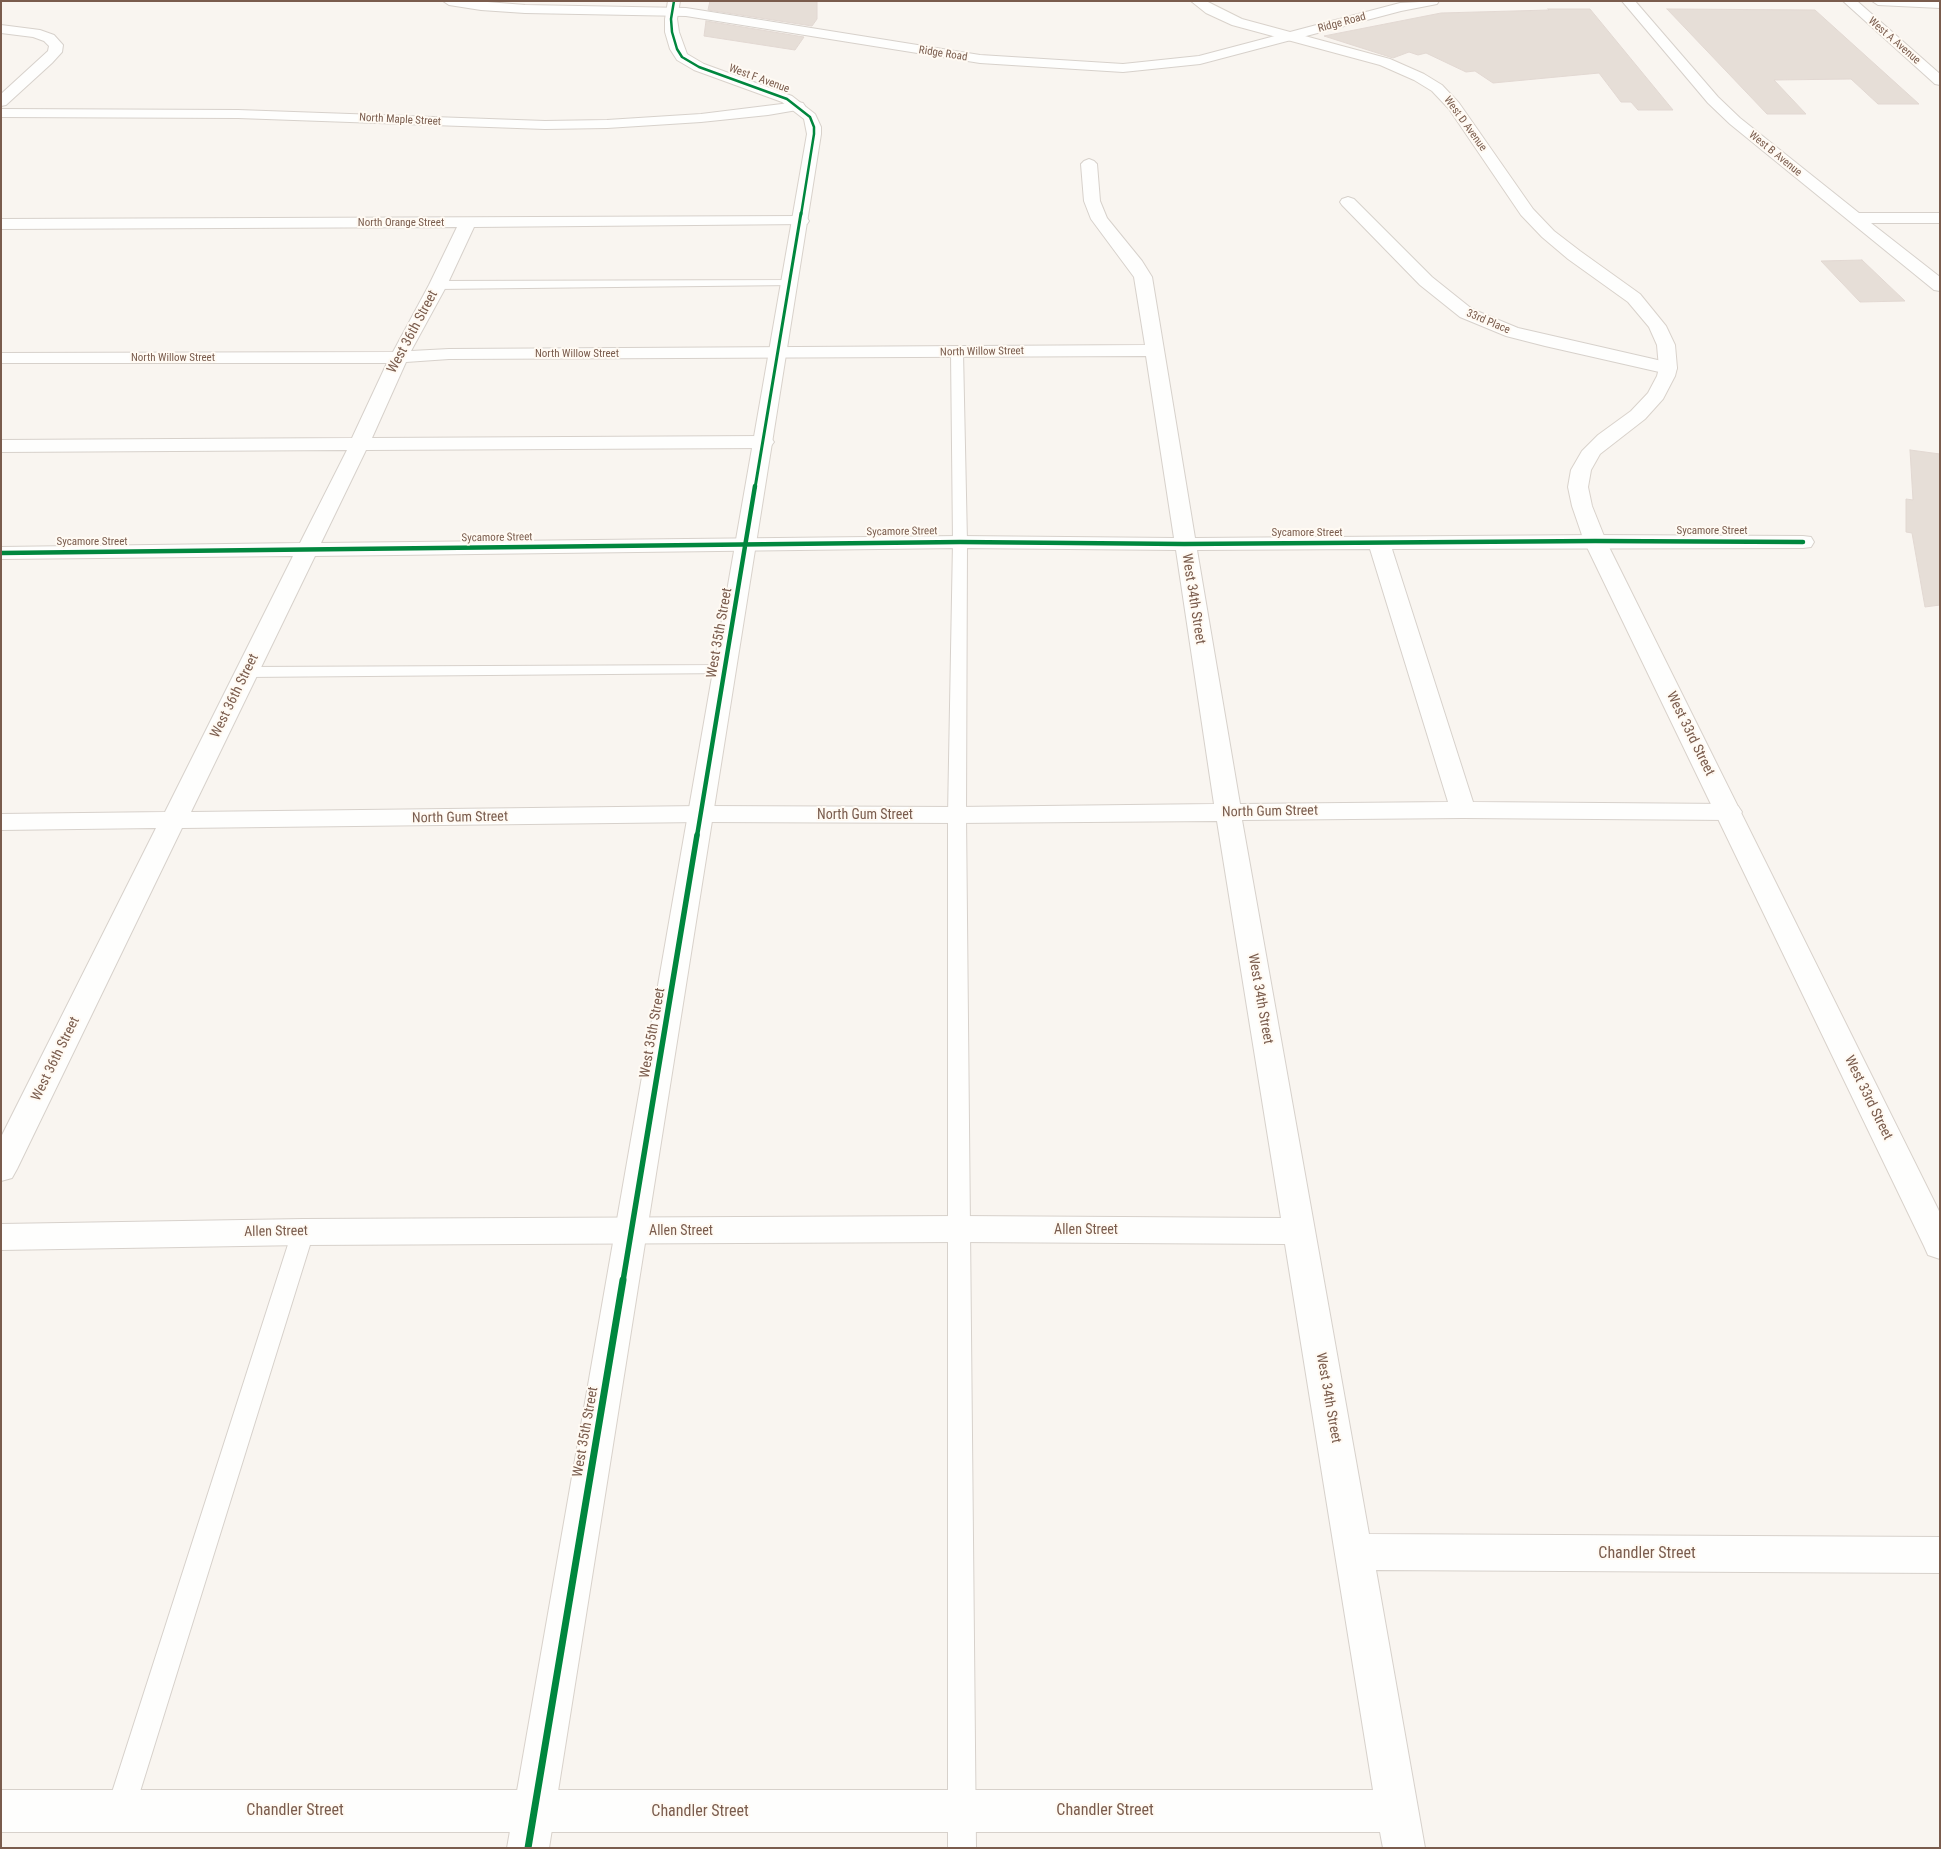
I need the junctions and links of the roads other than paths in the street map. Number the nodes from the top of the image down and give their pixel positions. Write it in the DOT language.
graph roads {
  1 [pos="448,1"];
  2 [pos="1197,1"];
  3 [pos="1433,1"];
  4 [pos="1628,1"];
  5 [pos="1849,1"];
  6 [pos="1878,1"];
  7 [pos="1940,4"];
  8 [pos="673,6"];
  9 [pos="1,29"];
  10 [pos="1289,37"];
  11 [pos="1940,81"];
  12 [pos="1,102"];
  13 [pos="798,106"];
  14 [pos="1,113"];
  15 [pos="1089,164"];
  16 [pos="1348,202"];
  17 [pos="1855,218"];
  18 [pos="1940,218"];
  19 [pos="801,221"];
  20 [pos="468,222"];
  21 [pos="1,224"];
  22 [pos="1583,262"];
  23 [pos="790,283"];
  24 [pos="438,285"];
  25 [pos="1940,286"];
  26 [pos="1154,350"];
  27 [pos="957,352"];
  28 [pos="778,354"];
  29 [pos="399,357"];
  30 [pos="1,358"];
  31 [pos="1668,368"];
  32 [pos="764,442"];
  33 [pos="359,444"];
  34 [pos="1,446"];
  35 [pos="1595,541"];
  36 [pos="960,542"];
  37 [pos="1803,542"];
  38 [pos="1379,543"];
  39 [pos="747,544"];
  40 [pos="1184,544"];
  41 [pos="305,551"];
  42 [pos="1,553"];
  43 [pos="725,670"];
  44 [pos="247,672"];
  45 [pos="1463,810"];
  46 [pos="1228,812"];
  47 [pos="1729,812"];
  48 [pos="702,814"];
  49 [pos="957,815"];
  50 [pos="173,821"];
  51 [pos="1,822"];
  52 [pos="1,1169"];
  53 [pos="960,1228"];
  54 [pos="631,1231"];
  55 [pos="1300,1231"];
  56 [pos="303,1232"];
  57 [pos="1,1237"];
  58 [pos="1940,1246"];
  59 [pos="1354,1552"];
  60 [pos="1940,1556"];
  61 [pos="1,1811"];
  62 [pos="120,1811"];
  63 [pos="1401,1829"];
  64 [pos="531,1830"];
  65 [pos="962,1830"];
  1 -- 8 [label="street, Ridge Road"];
  2 -- 10 [label="street, West D Avenue"];
  3 -- 10 [label="street, Ridge Road"];
  4 -- 17 [label="street, West B Avenue"];
  5 -- 11 [label="street, West A Avenue"];
  6 -- 7 [label="street"];
  8 -- 10 [label="street, Ridge Road"];
  8 -- 13 [label="street, West F Avenue"];
  9 -- 12 [label="street"];
  10 -- 22 [label="street, West D Avenue"];
  13 -- 14 [label="street, North Maple Street"];
  13 -- 19 [label="street, West F Avenue"];
  15 -- 26 [label="street, West 34th Street"];
  16 -- 31 [label="street, 33rd Place"];
  17 -- 18 [label="street"];
  17 -- 25 [label="street, West B Avenue"];
  19 -- 20 [label="street, North Orange Street"];
  19 -- 23 [label="street, West 35th Street"];
  20 -- 21 [label="street, North Orange Street"];
  20 -- 24 [label="street, West 36th Street"];
  22 -- 31 [label="street, West 33rd Street"];
  23 -- 24 [label="lane"];
  23 -- 28 [label="street, West 35th Street"];
  24 -- 29 [label="street, West 36th Street"];
  26 -- 27 [label="street, North Willow Street"];
  26 -- 40 [label="street, West 34th Street"];
  27 -- 28 [label="street, North Willow Street"];
  27 -- 36 [label="lane"];
  28 -- 29 [label="street, North Willow Street"];
  28 -- 32 [label="street, West 35th Street"];
  29 -- 30 [label="street, North Willow Street"];
  29 -- 33 [label="street, West 36th Street"];
  31 -- 35 [label="street, West 33rd Street"];
  32 -- 33 [label="street"];
  32 -- 39 [label="street, West 35th Street"];
  33 -- 34 [label="street"];
  33 -- 41 [label="street, West 36th Street"];
  35 -- 37 [label="street, Sycamore Street"];
  35 -- 38 [label="street, Sycamore Street"];
  35 -- 47 [label="street, West 33rd Street"];
  36 -- 39 [label="street, Sycamore Street"];
  36 -- 40 [label="street, Sycamore Street"];
  36 -- 49 [label="lane"];
  38 -- 40 [label="street, Sycamore Street"];
  38 -- 45 [label="street"];
  39 -- 41 [label="street, Sycamore Street"];
  39 -- 43 [label="street, West 35th Street"];
  40 -- 46 [label="street, West 34th Street"];
  41 -- 42 [label="street, Sycamore Street"];
  41 -- 44 [label="street, West 36th Street"];
  43 -- 44 [label="lane"];
  43 -- 48 [label="street, West 35th Street"];
  44 -- 50 [label="street, West 36th Street"];
  45 -- 46 [label="street, North Gum Street"];
  45 -- 47 [label="street, North Gum Street"];
  46 -- 49 [label="street, North Gum Street"];
  46 -- 55 [label="street, West 34th Street"];
  47 -- 58 [label="street, West 33rd Street"];
  48 -- 49 [label="street, North Gum Street"];
  48 -- 50 [label="street, North Gum Street"];
  48 -- 54 [label="street, West 35th Street"];
  49 -- 53 [label="lane"];
  50 -- 51 [label="street, North Gum Street"];
  50 -- 52 [label="street, West 36th Street"];
  53 -- 54 [label="street, Allen Street"];
  53 -- 55 [label="street, Allen Street"];
  53 -- 65 [label="lane"];
  54 -- 56 [label="street, Allen Street"];
  54 -- 64 [label="street, West 35th Street"];
  55 -- 59 [label="street, West 34th Street"];
  56 -- 57 [label="street, Allen Street"];
  56 -- 62 [label="lane"];
  59 -- 60 [label="street, Chandler Street"];
  59 -- 63 [label="street, West 34th Street"];
  61 -- 62 [label="street, Chandler Street"];
  62 -- 64 [label="street, Chandler Street"];
  63 -- 65 [label="street, Chandler Street"];
  64 -- 65 [label="street, Chandler Street"];
}
